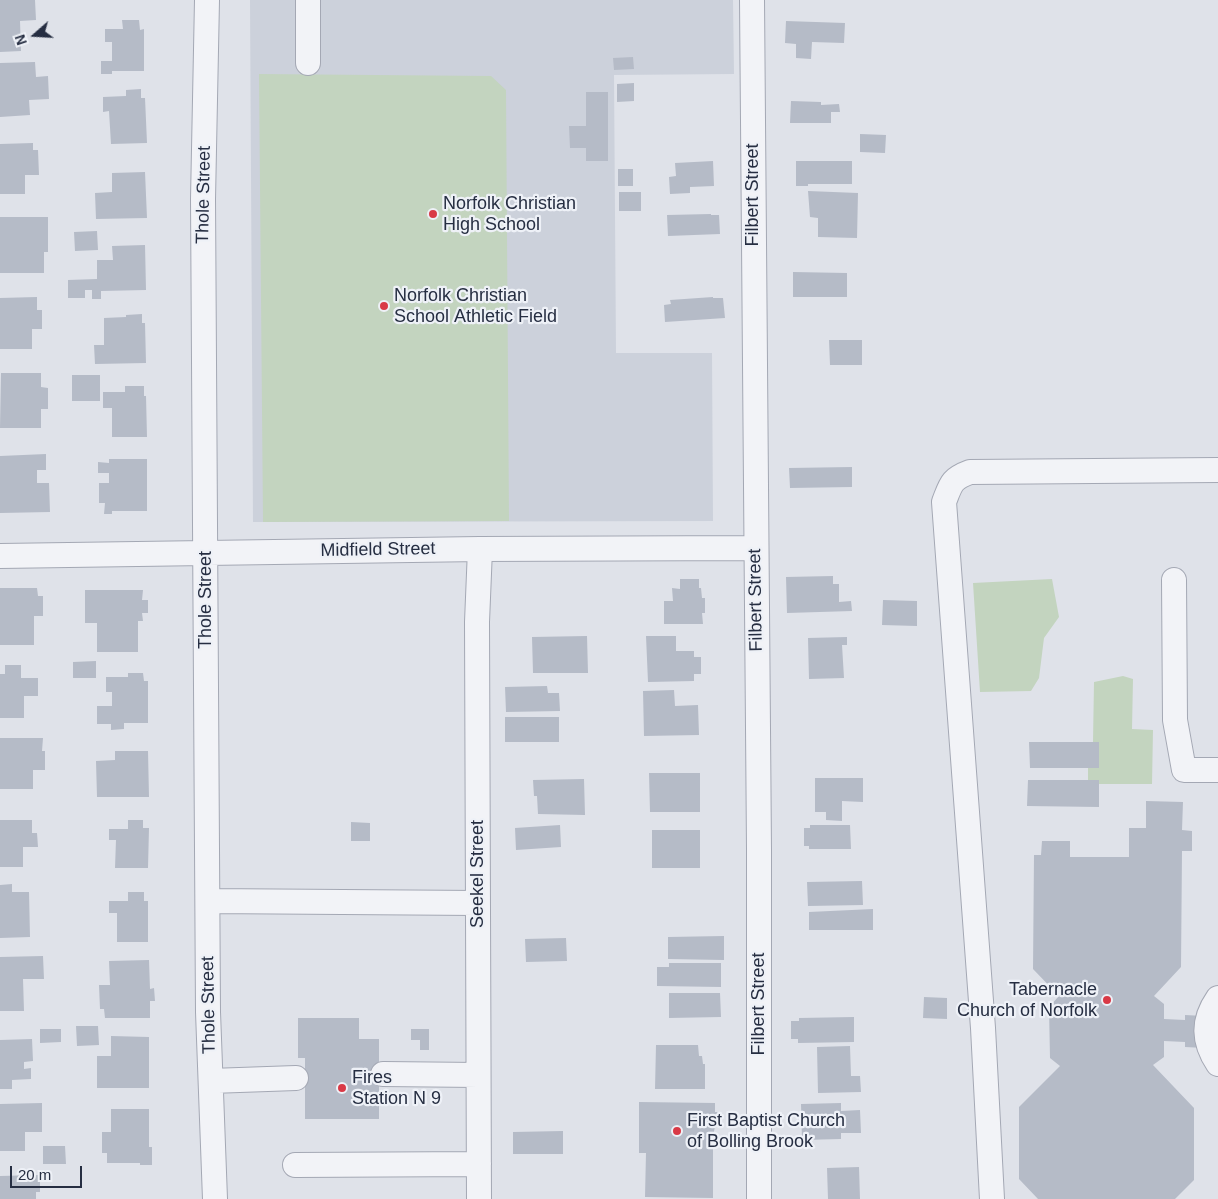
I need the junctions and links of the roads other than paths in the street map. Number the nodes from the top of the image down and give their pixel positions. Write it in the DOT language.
graph roads {
  1 [pos="207,0"];
  2 [pos="308,0"];
  3 [pos="752,0"];
  4 [pos="308,63"];
  5 [pos="1218,470"];
  6 [pos="756,548"];
  7 [pos="480,549"];
  8 [pos="206,553"];
  9 [pos="0,556"];
  10 [pos="1174,580"];
  11 [pos="1218,770"];
  12 [pos="208,901"];
  13 [pos="478,903"];
  14 [pos="1218,998"];
  15 [pos="1218,1064"];
  16 [pos="383,1074"];
  17 [pos="478,1075"];
  18 [pos="296,1078"];
  19 [pos="211,1081"];
  20 [pos="295,1164"];
  21 [pos="479,1164"];
  22 [pos="215,1199"];
  23 [pos="479,1199"];
  24 [pos="760,1199"];
  25 [pos="992,1199"];
  1 -- 8 [label="street, Thole Street"];
  2 -- 4 [label="street"];
  3 -- 6 [label="street, Filbert Street"];
  5 -- 25 [label="street"];
  6 -- 7 [label="street, Midfield Street"];
  6 -- 24 [label="street, Filbert Street"];
  7 -- 8 [label="street, Midfield Street"];
  7 -- 13 [label="street, Seekel Street"];
  8 -- 9 [label="street, Midfield Street"];
  8 -- 12 [label="street, Thole Street"];
  10 -- 11 [label="street"];
  12 -- 13 [label="street"];
  12 -- 19 [label="street, Thole Street"];
  13 -- 17 [label="street, Seekel Street"];
  14 -- 15 [label="street"];
  16 -- 17 [label="street"];
  17 -- 21 [label="street, Seekel Street"];
  18 -- 19 [label="street"];
  19 -- 22 [label="street, Thole Street"];
  20 -- 21 [label="street"];
  21 -- 23 [label="street, Seekel Street"];
}
